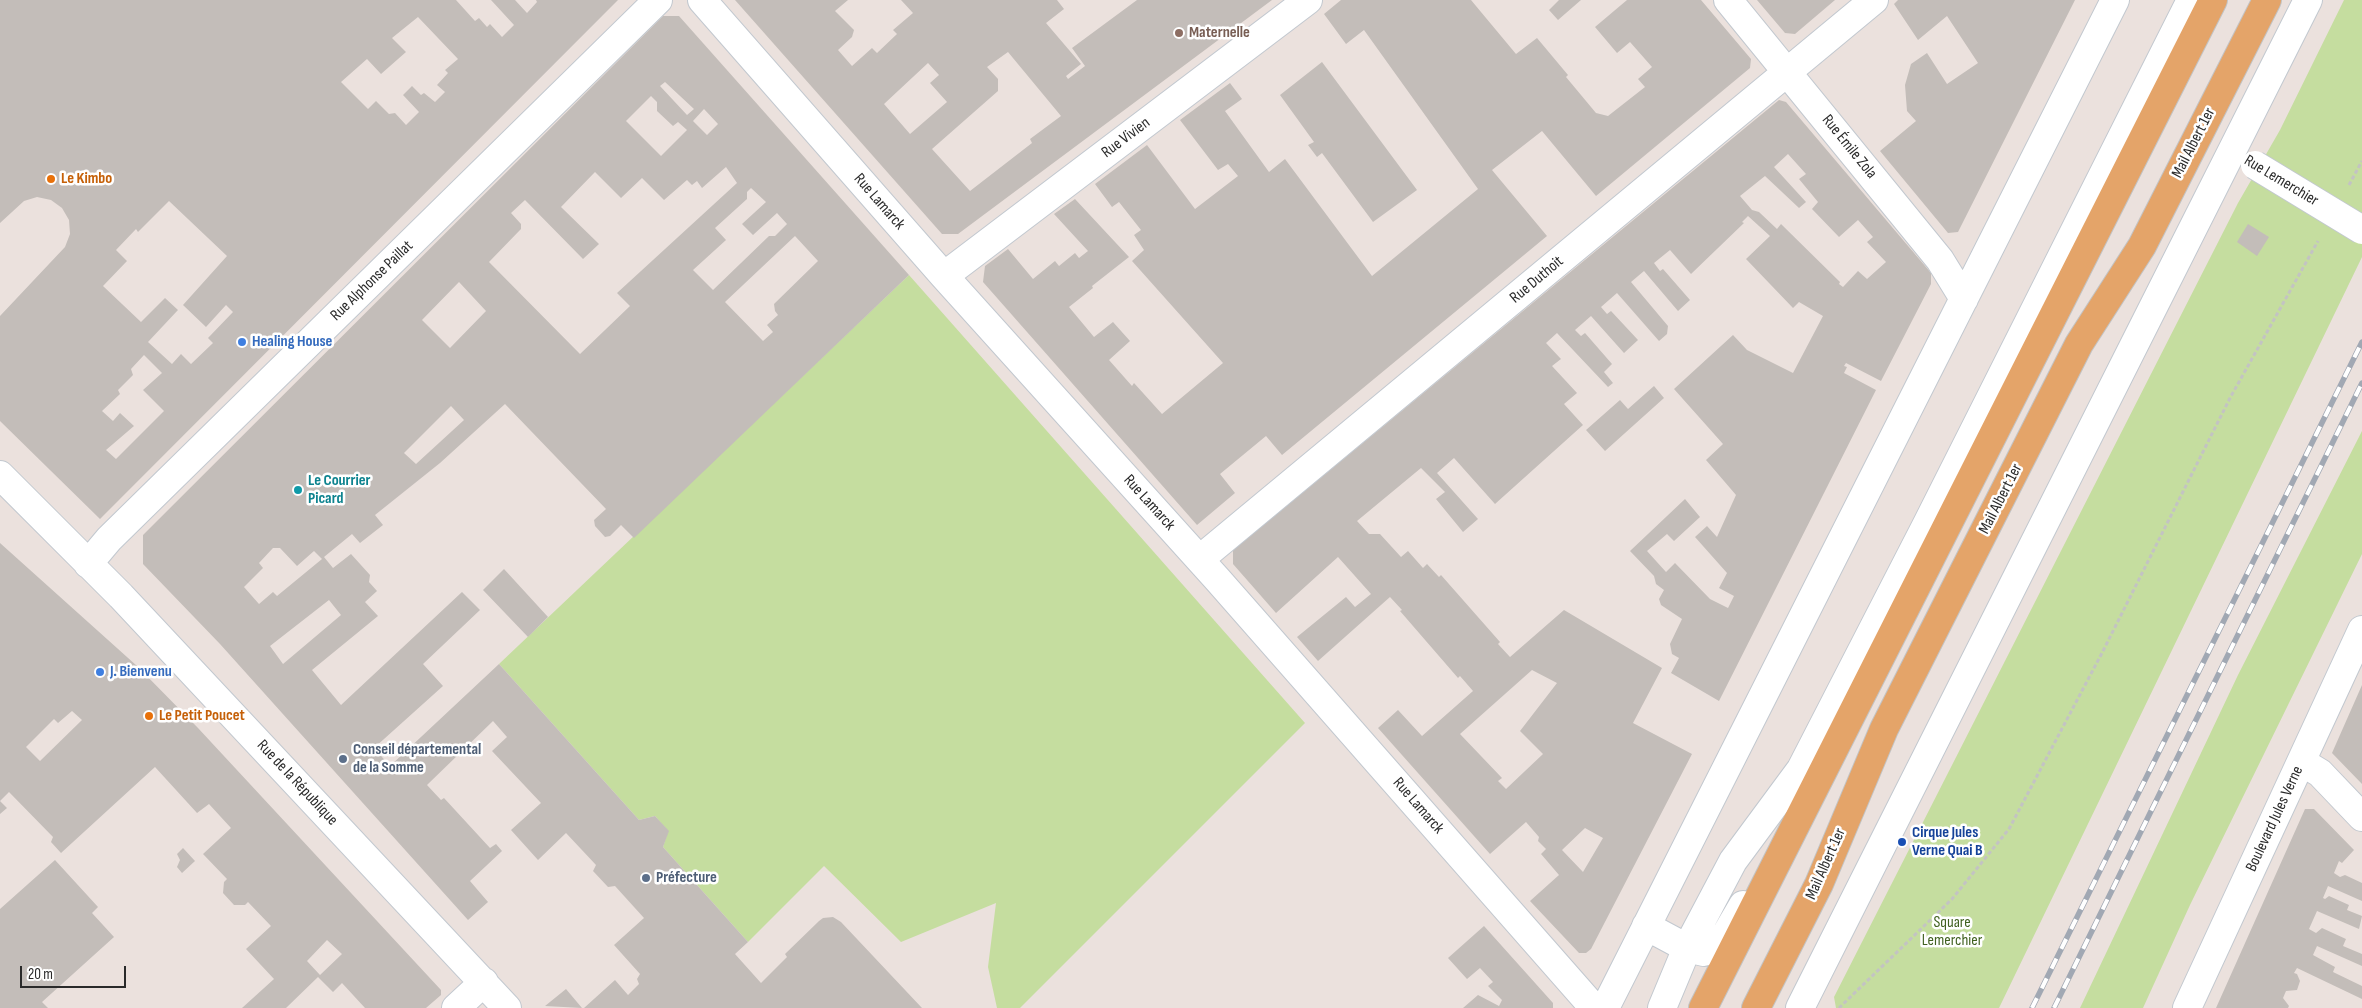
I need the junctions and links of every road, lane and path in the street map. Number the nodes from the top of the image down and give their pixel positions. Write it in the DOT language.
graph roads {
  1 [pos="658,0"];
  2 [pos="702,0"];
  3 [pos="1308,0"];
  4 [pos="1728,0"];
  5 [pos="1874,0"];
  6 [pos="2115,0"];
  7 [pos="2191,0"];
  8 [pos="2213,0"];
  9 [pos="2267,0"];
  10 [pos="2308,0"];
  11 [pos="1787,72"];
  12 [pos="2200,132"];
  13 [pos="2232,151"];
  14 [pos="2362,161"];
  15 [pos="2346,190"];
  16 [pos="2362,230"];
  17 [pos="2322,234"];
  18 [pos="944,276"];
  19 [pos="1964,299"];
  20 [pos="0,475"];
  21 [pos="1200,559"];
  22 [pos="88,564"];
  23 [pos="2362,630"];
  24 [pos="2302,762"];
  25 [pos="1813,789"];
  26 [pos="2362,817"];
  27 [pos="1646,926"];
  28 [pos="1687,948"];
  29 [pos="484,982"];
  30 [pos="456,1008"];
  31 [pos="507,1008"];
  32 [pos="1594,1008"];
  33 [pos="1605,1008"];
  34 [pos="1662,1008"];
  35 [pos="1703,1008"];
  36 [pos="1756,1008"];
  37 [pos="1800,1008"];
  38 [pos="1839,1008"];
  39 [pos="2187,1008"];
  1 -- 22 [label="street, Rue Alphonse Paillat"];
  2 -- 18 [label="street, Rue Lamarck"];
  3 -- 18 [label="street, Rue Vivien"];
  4 -- 11 [label="street, Rue Émile Zola"];
  5 -- 11 [label="street, Rue Duthoit"];
  6 -- 19 [label="street"];
  7 -- 28 [label="street"];
  8 -- 25 [label="main road"];
  9 -- 12 [label="main road, Mail Albert 1er"];
  10 -- 13 [label="street"];
  11 -- 19 [label="street, Rue Émile Zola"];
  11 -- 21 [label="street, Rue Duthoit"];
  12 -- 13 [label="street, Rue Lemerchier"];
  12 -- 36 [label="main road, Mail Albert 1er"];
  13 -- 16 [label="street, Rue Lemerchier, bridge"];
  13 -- 37 [label="street"];
  14 -- 15 [label="path"];
  17 -- 38 [label="path"];
  18 -- 21 [label="street, Rue Lamarck"];
  19 -- 27 [label="street"];
  20 -- 22 [label="street, Rue de la République"];
  21 -- 32 [label="street, Rue Lamarck"];
  22 -- 29 [label="street, Rue de la République"];
  23 -- 24 [label="street, Boulevard Jules Verne"];
  24 -- 26 [label="street"];
  24 -- 39 [label="street, Boulevard Jules Verne"];
  25 -- 28 [label="street"];
  25 -- 35 [label="main road"];
  27 -- 28 [label="street"];
  27 -- 33 [label="street"];
  28 -- 34 [label="street"];
  29 -- 30 [label="street"];
  29 -- 31 [label="street, Rue de la République"];
}
